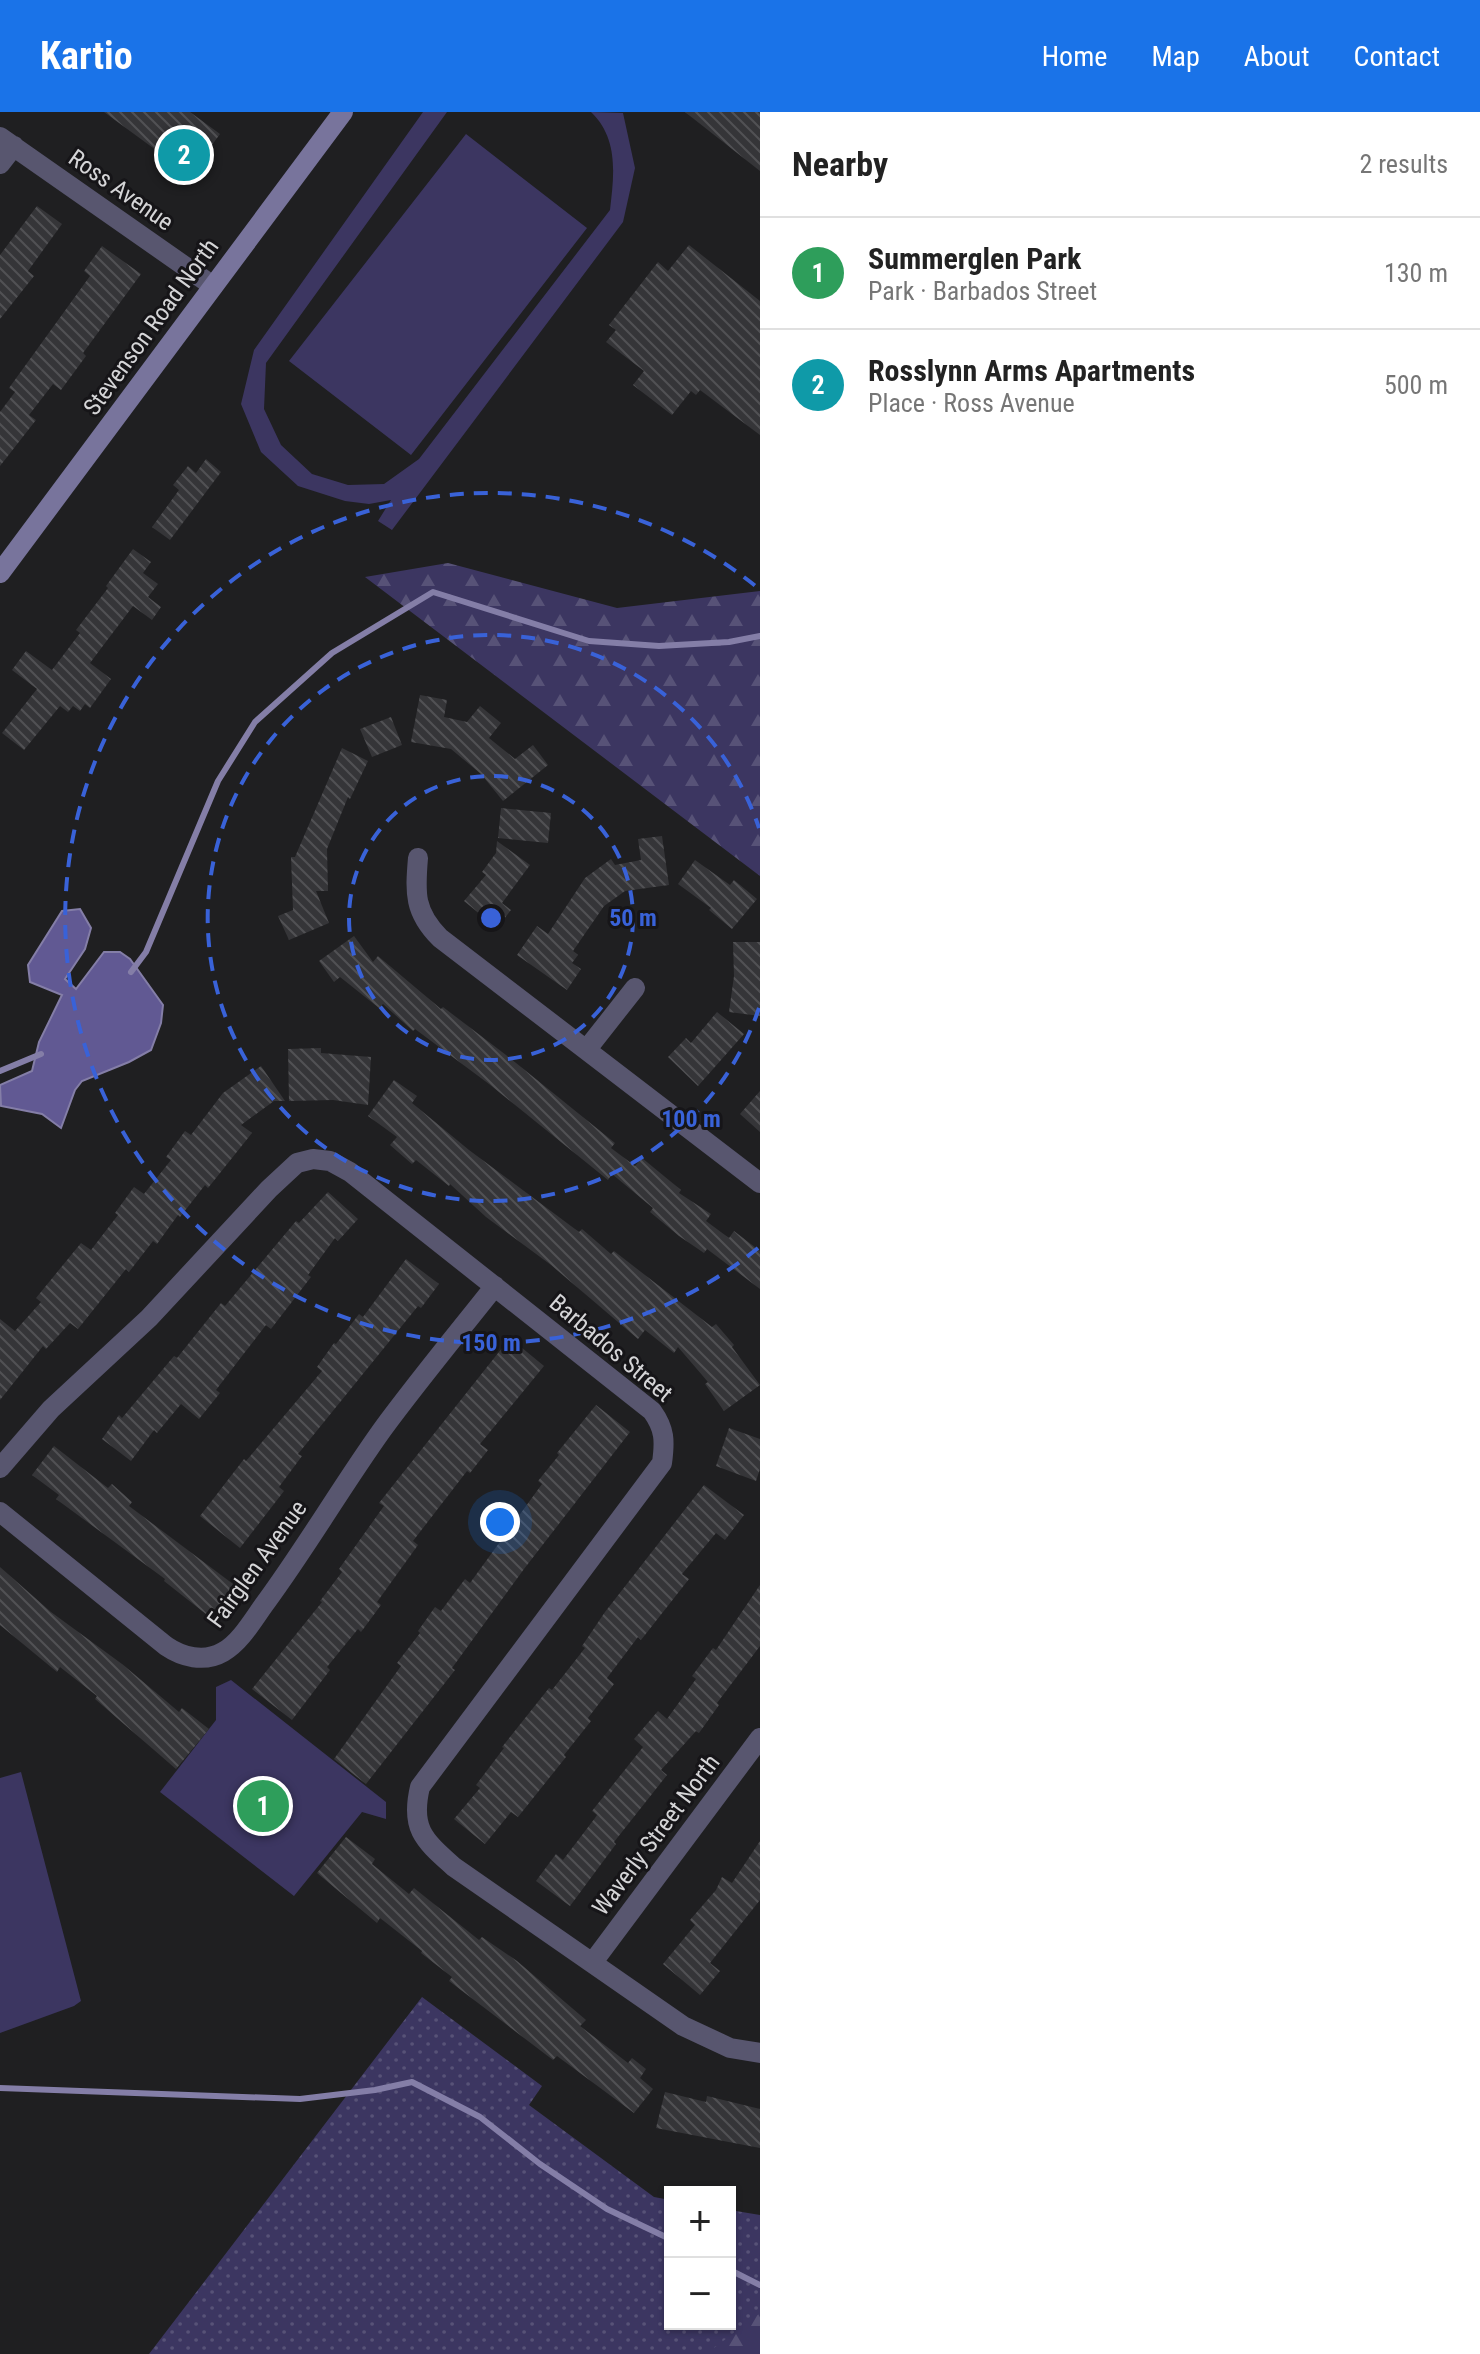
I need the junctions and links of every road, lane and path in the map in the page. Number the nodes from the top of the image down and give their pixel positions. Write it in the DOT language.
graph roads {
  1 [pos="343,112"];
  2 [pos="7,141"];
  3 [pos="0,164"];
  4 [pos="213,286"];
  5 [pos="0,573"];
  6 [pos="418,858"];
  7 [pos="635,988"];
  8 [pos="587,1049"];
  9 [pos="760,1183"];
  10 [pos="495,1286"];
  11 [pos="0,1468"];
  12 [pos="0,1512"];
  13 [pos="760,1738"];
  14 [pos="593,1962"];
  15 [pos="760,2053"];
  1 -- 4 [label="street, Stevenson Road North"];
  2 -- 3 [label="street"];
  2 -- 4 [label="street, Ross Avenue"];
  4 -- 5 [label="street, Stevenson Road North"];
  6 -- 8 [label="street"];
  7 -- 8 [label="street"];
  8 -- 9 [label="street"];
  10 -- 11 [label="street, Barbados Street"];
  10 -- 12 [label="street, Fairglen Avenue"];
  10 -- 14 [label="street, Barbados Street"];
  13 -- 14 [label="street, Waverly Street North"];
  14 -- 15 [label="street, Barbados Street"];
}
